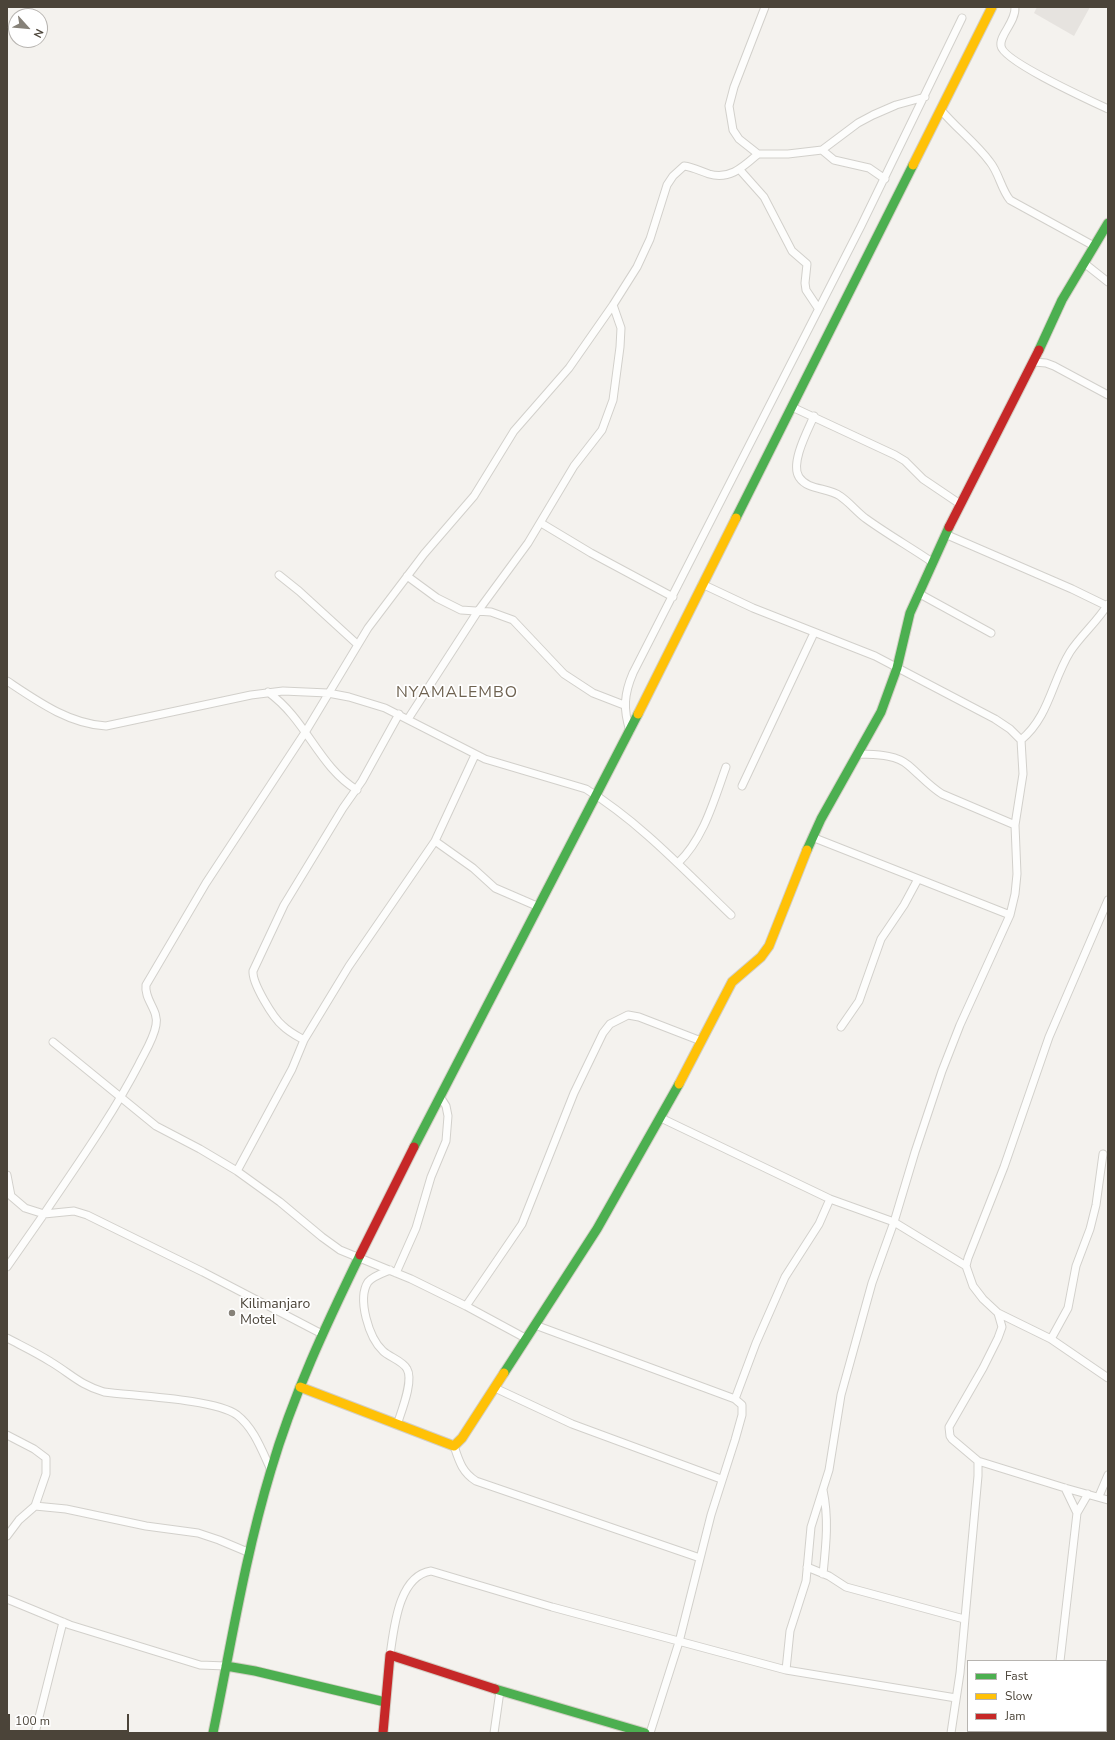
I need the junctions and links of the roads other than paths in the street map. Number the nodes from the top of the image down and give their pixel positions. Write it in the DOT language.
graph roads {
  1 [pos="765,7"];
  2 [pos="992,7"];
  3 [pos="1015,7"];
  4 [pos="962,18"];
  5 [pos="925,97"];
  6 [pos="1108,109"];
  7 [pos="941,110"];
  8 [pos="822,150"];
  9 [pos="758,154"];
  10 [pos="740,170"];
  11 [pos="885,179"];
  12 [pos="1108,223"];
  13 [pos="1094,246"];
  14 [pos="1084,264"];
  15 [pos="1108,282"];
  16 [pos="613,305"];
  17 [pos="818,308"];
  18 [pos="1034,362"];
  19 [pos="1108,395"];
  20 [pos="792,407"];
  21 [pos="814,416"];
  22 [pos="960,504"];
  23 [pos="541,523"];
  24 [pos="945,534"];
  25 [pos="932,562"];
  26 [pos="279,575"];
  27 [pos="407,576"];
  28 [pos="702,584"];
  29 [pos="918,592"];
  30 [pos="673,597"];
  31 [pos="1107,605"];
  32 [pos="478,611"];
  33 [pos="814,633"];
  34 [pos="991,633"];
  35 [pos="357,644"];
  36 [pos="897,668"];
  37 [pos="7,681"];
  38 [pos="268,692"];
  39 [pos="328,693"];
  40 [pos="624,705"];
  41 [pos="399,714"];
  42 [pos="408,719"];
  43 [pos="630,730"];
  44 [pos="306,731"];
  45 [pos="1021,740"];
  46 [pos="859,754"];
  47 [pos="475,755"];
  48 [pos="726,767"];
  49 [pos="742,786"];
  50 [pos="357,790"];
  51 [pos="597,796"];
  52 [pos="1015,825"];
  53 [pos="812,838"];
  54 [pos="435,840"];
  55 [pos="678,863"];
  56 [pos="918,879"];
  57 [pos="1108,900"];
  58 [pos="539,907"];
  59 [pos="1010,914"];
  60 [pos="731,915"];
  61 [pos="841,1027"];
  62 [pos="304,1040"];
  63 [pos="701,1041"];
  64 [pos="53,1042"];
  65 [pos="121,1098"];
  66 [pos="441,1098"];
  67 [pos="661,1118"];
  68 [pos="1104,1154"];
  69 [pos="237,1171"];
  70 [pos="7,1175"];
  71 [pos="830,1199"];
  72 [pos="44,1214"];
  73 [pos="894,1222"];
  74 [pos="357,1258"];
  75 [pos="7,1266"];
  76 [pos="966,1266"];
  77 [pos="393,1272"];
  78 [pos="466,1306"];
  79 [pos="998,1313"];
  80 [pos="536,1326"];
  81 [pos="322,1334"];
  82 [pos="7,1338"];
  83 [pos="527,1339"];
  84 [pos="1050,1339"];
  85 [pos="1108,1378"];
  86 [pos="300,1386"];
  87 [pos="495,1388"];
  88 [pos="735,1399"];
  89 [pos="397,1425"];
  90 [pos="7,1435"];
  91 [pos="454,1446"];
  92 [pos="978,1461"];
  93 [pos="271,1470"];
  94 [pos="1108,1475"];
  95 [pos="722,1479"];
  96 [pos="823,1488"];
  97 [pos="1065,1488"];
  98 [pos="1088,1494"];
  99 [pos="1099,1496"];
  100 [pos="1108,1500"];
  101 [pos="35,1506"];
  102 [pos="1077,1513"];
  103 [pos="7,1536"];
  104 [pos="250,1553"];
  105 [pos="700,1558"];
  106 [pos="807,1567"];
  107 [pos="823,1574"];
  108 [pos="7,1599"];
  109 [pos="964,1619"];
  110 [pos="63,1622"];
  111 [pos="679,1642"];
  112 [pos="390,1655"];
  113 [pos="1060,1660"];
  114 [pos="226,1666"];
  115 [pos="786,1670"];
  116 [pos="960,1673"];
  117 [pos="967,1674"];
  118 [pos="500,1691"];
  119 [pos="956,1698"];
  120 [pos="384,1702"];
  121 [pos="35,1733"];
  122 [pos="213,1733"];
  123 [pos="383,1733"];
  124 [pos="494,1733"];
  125 [pos="645,1733"];
  126 [pos="650,1733"];
  127 [pos="951,1733"];
  1 -- 9 [label="street"];
  2 -- 7 [label="street"];
  3 -- 6 [label="street"];
  4 -- 5 [label="street"];
  5 -- 8 [label="street"];
  5 -- 11 [label="street"];
  7 -- 13 [label="street"];
  7 -- 20 [label="street"];
  8 -- 9 [label="street"];
  8 -- 11 [label="street"];
  9 -- 10 [label="street"];
  10 -- 16 [label="street"];
  10 -- 17 [label="street"];
  11 -- 17 [label="street"];
  12 -- 13 [label="street"];
  13 -- 14 [label="street"];
  14 -- 15 [label="street"];
  14 -- 18 [label="street"];
  16 -- 23 [label="street"];
  16 -- 27 [label="street"];
  17 -- 30 [label="street"];
  18 -- 19 [label="street"];
  18 -- 22 [label="street"];
  20 -- 21 [label="street"];
  20 -- 28 [label="street"];
  21 -- 22 [label="street"];
  21 -- 25 [label="street"];
  22 -- 24 [label="street"];
  23 -- 30 [label="street"];
  23 -- 32 [label="street"];
  24 -- 25 [label="street"];
  24 -- 31 [label="street"];
  25 -- 29 [label="street"];
  26 -- 35 [label="street"];
  27 -- 32 [label="street"];
  27 -- 35 [label="street"];
  28 -- 33 [label="street"];
  28 -- 43 [label="street"];
  29 -- 34 [label="street"];
  29 -- 36 [label="street"];
  30 -- 40 [label="street"];
  31 -- 45 [label="street"];
  32 -- 40 [label="street"];
  32 -- 42 [label="street"];
  33 -- 36 [label="street"];
  33 -- 49 [label="street"];
  35 -- 39 [label="street"];
  36 -- 45 [label="street"];
  36 -- 46 [label="street"];
  37 -- 38 [label="street"];
  38 -- 39 [label="street"];
  38 -- 44 [label="street"];
  39 -- 41 [label="street"];
  39 -- 44 [label="street"];
  40 -- 43 [label="street"];
  41 -- 42 [label="street"];
  41 -- 50 [label="street"];
  42 -- 47 [label="street"];
  43 -- 51 [label="street"];
  44 -- 50 [label="street"];
  44 -- 65 [label="street"];
  45 -- 52 [label="street"];
  46 -- 52 [label="street"];
  46 -- 53 [label="street"];
  47 -- 51 [label="street"];
  47 -- 54 [label="street"];
  48 -- 55 [label="street"];
  50 -- 62 [label="street"];
  51 -- 55 [label="street"];
  51 -- 58 [label="street"];
  52 -- 59 [label="street"];
  53 -- 56 [label="street"];
  53 -- 63 [label="street"];
  54 -- 58 [label="street"];
  54 -- 62 [label="street"];
  55 -- 60 [label="street"];
  56 -- 59 [label="street"];
  56 -- 61 [label="street"];
  57 -- 76 [label="street"];
  58 -- 66 [label="street"];
  59 -- 73 [label="street"];
  62 -- 69 [label="street"];
  63 -- 67 [label="street"];
  63 -- 78 [label="street"];
  64 -- 65 [label="street"];
  65 -- 69 [label="street"];
  65 -- 72 [label="street"];
  66 -- 74 [label="street"];
  66 -- 77 [label="street"];
  67 -- 71 [label="street"];
  67 -- 80 [label="street"];
  68 -- 84 [label="street"];
  69 -- 74 [label="street"];
  70 -- 72 [label="street"];
  71 -- 73 [label="street"];
  71 -- 88 [label="street"];
  72 -- 75 [label="street"];
  72 -- 81 [label="street"];
  73 -- 76 [label="street"];
  73 -- 96 [label="street"];
  74 -- 77 [label="street"];
  74 -- 81 [label="street"];
  76 -- 79 [label="street"];
  77 -- 78 [label="street"];
  77 -- 89 [label="street"];
  78 -- 83 [label="street"];
  79 -- 84 [label="street"];
  79 -- 92 [label="street"];
  80 -- 83 [label="street"];
  80 -- 88 [label="street"];
  81 -- 86 [label="street"];
  82 -- 93 [label="street"];
  83 -- 87 [label="street"];
  84 -- 85 [label="street"];
  86 -- 89 [label="street"];
  86 -- 93 [label="street"];
  87 -- 91 [label="street"];
  87 -- 95 [label="street"];
  88 -- 95 [label="street"];
  89 -- 91 [label="street"];
  90 -- 101 [label="street"];
  91 -- 105 [label="street"];
  92 -- 97 [label="street"];
  92 -- 109 [label="street"];
  93 -- 104 [label="street"];
  94 -- 99 [label="street"];
  95 -- 105 [label="street"];
  96 -- 106 [label="street"];
  96 -- 107 [label="street"];
  97 -- 98 [label="street"];
  97 -- 102 [label="street"];
  98 -- 99 [label="street"];
  98 -- 102 [label="street"];
  99 -- 100 [label="street"];
  101 -- 103 [label="street"];
  101 -- 104 [label="street"];
  102 -- 113 [label="street"];
  104 -- 114 [label="street"];
  105 -- 111 [label="street"];
  106 -- 107 [label="street"];
  106 -- 115 [label="street"];
  107 -- 109 [label="street"];
  108 -- 110 [label="street"];
  109 -- 116 [label="street"];
  110 -- 114 [label="street"];
  110 -- 121 [label="street"];
  111 -- 112 [label="street"];
  111 -- 115 [label="street"];
  111 -- 126 [label="street"];
  112 -- 118 [label="street"];
  112 -- 120 [label="street"];
  114 -- 120 [label="street"];
  114 -- 122 [label="street"];
  115 -- 119 [label="street"];
  116 -- 117 [label="street"];
  116 -- 119 [label="street"];
  118 -- 124 [label="street"];
  118 -- 125 [label="street"];
  119 -- 127 [label="street"];
  120 -- 123 [label="street"];
}
